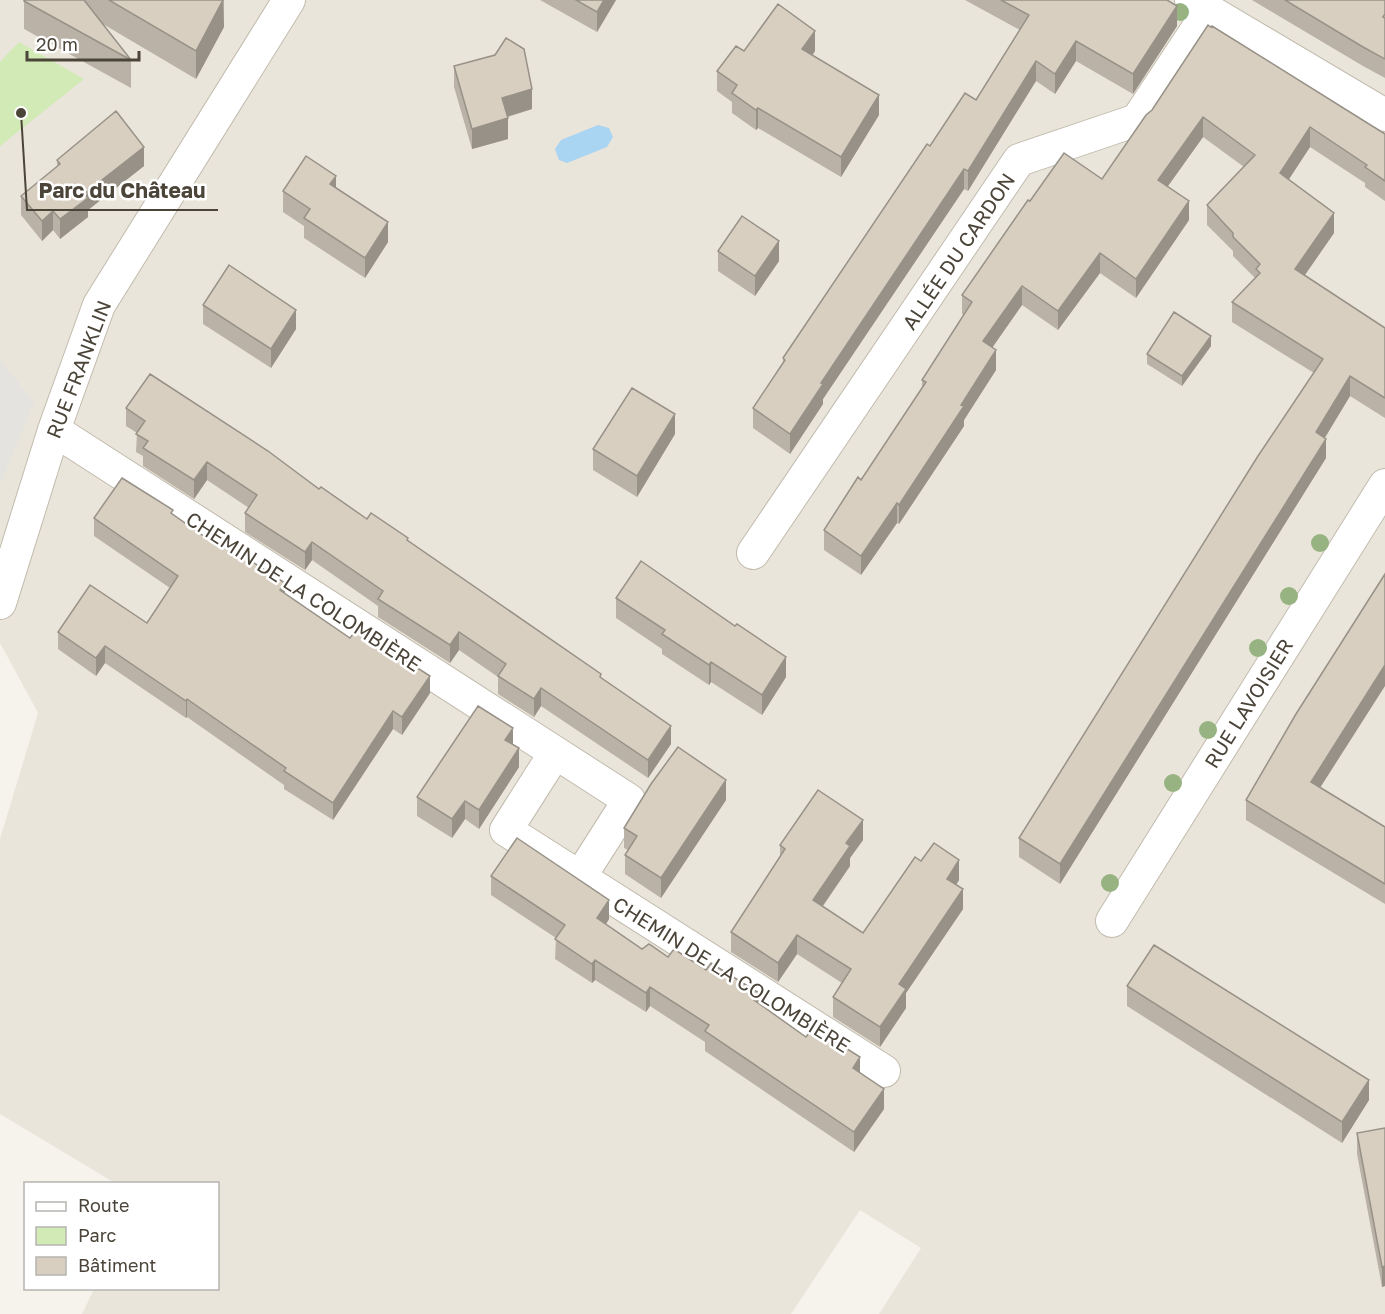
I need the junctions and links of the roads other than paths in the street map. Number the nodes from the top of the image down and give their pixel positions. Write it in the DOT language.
graph roads {
  1 [pos="289,0"];
  2 [pos="1200,6"];
  3 [pos="1385,115"];
  4 [pos="54,430"];
  5 [pos="1385,485"];
  6 [pos="753,553"];
  7 [pos="0,603"];
  8 [pos="555,753"];
  9 [pos="580,878"];
  10 [pos="1112,921"];
  11 [pos="884,1071"];
  1 -- 4 [label="street, RUE FRANKLIN"];
  2 -- 3 [label="street"];
  2 -- 6 [label="street, ALLÉE DU CARDON"];
  4 -- 7 [label="street, RUE FRANKLIN"];
  4 -- 8 [label="street, CHEMIN DE LA COLOMBIÈRE"];
  5 -- 10 [label="street, RUE LAVOISIER"];
  8 -- 9 [label="street, CHEMIN DE LA COLOMBIÈRE"];
  8 -- 9 [label="street, CHEMIN DE LA COLOMBIÈRE"];
  9 -- 11 [label="street, CHEMIN DE LA COLOMBIÈRE"];
}
